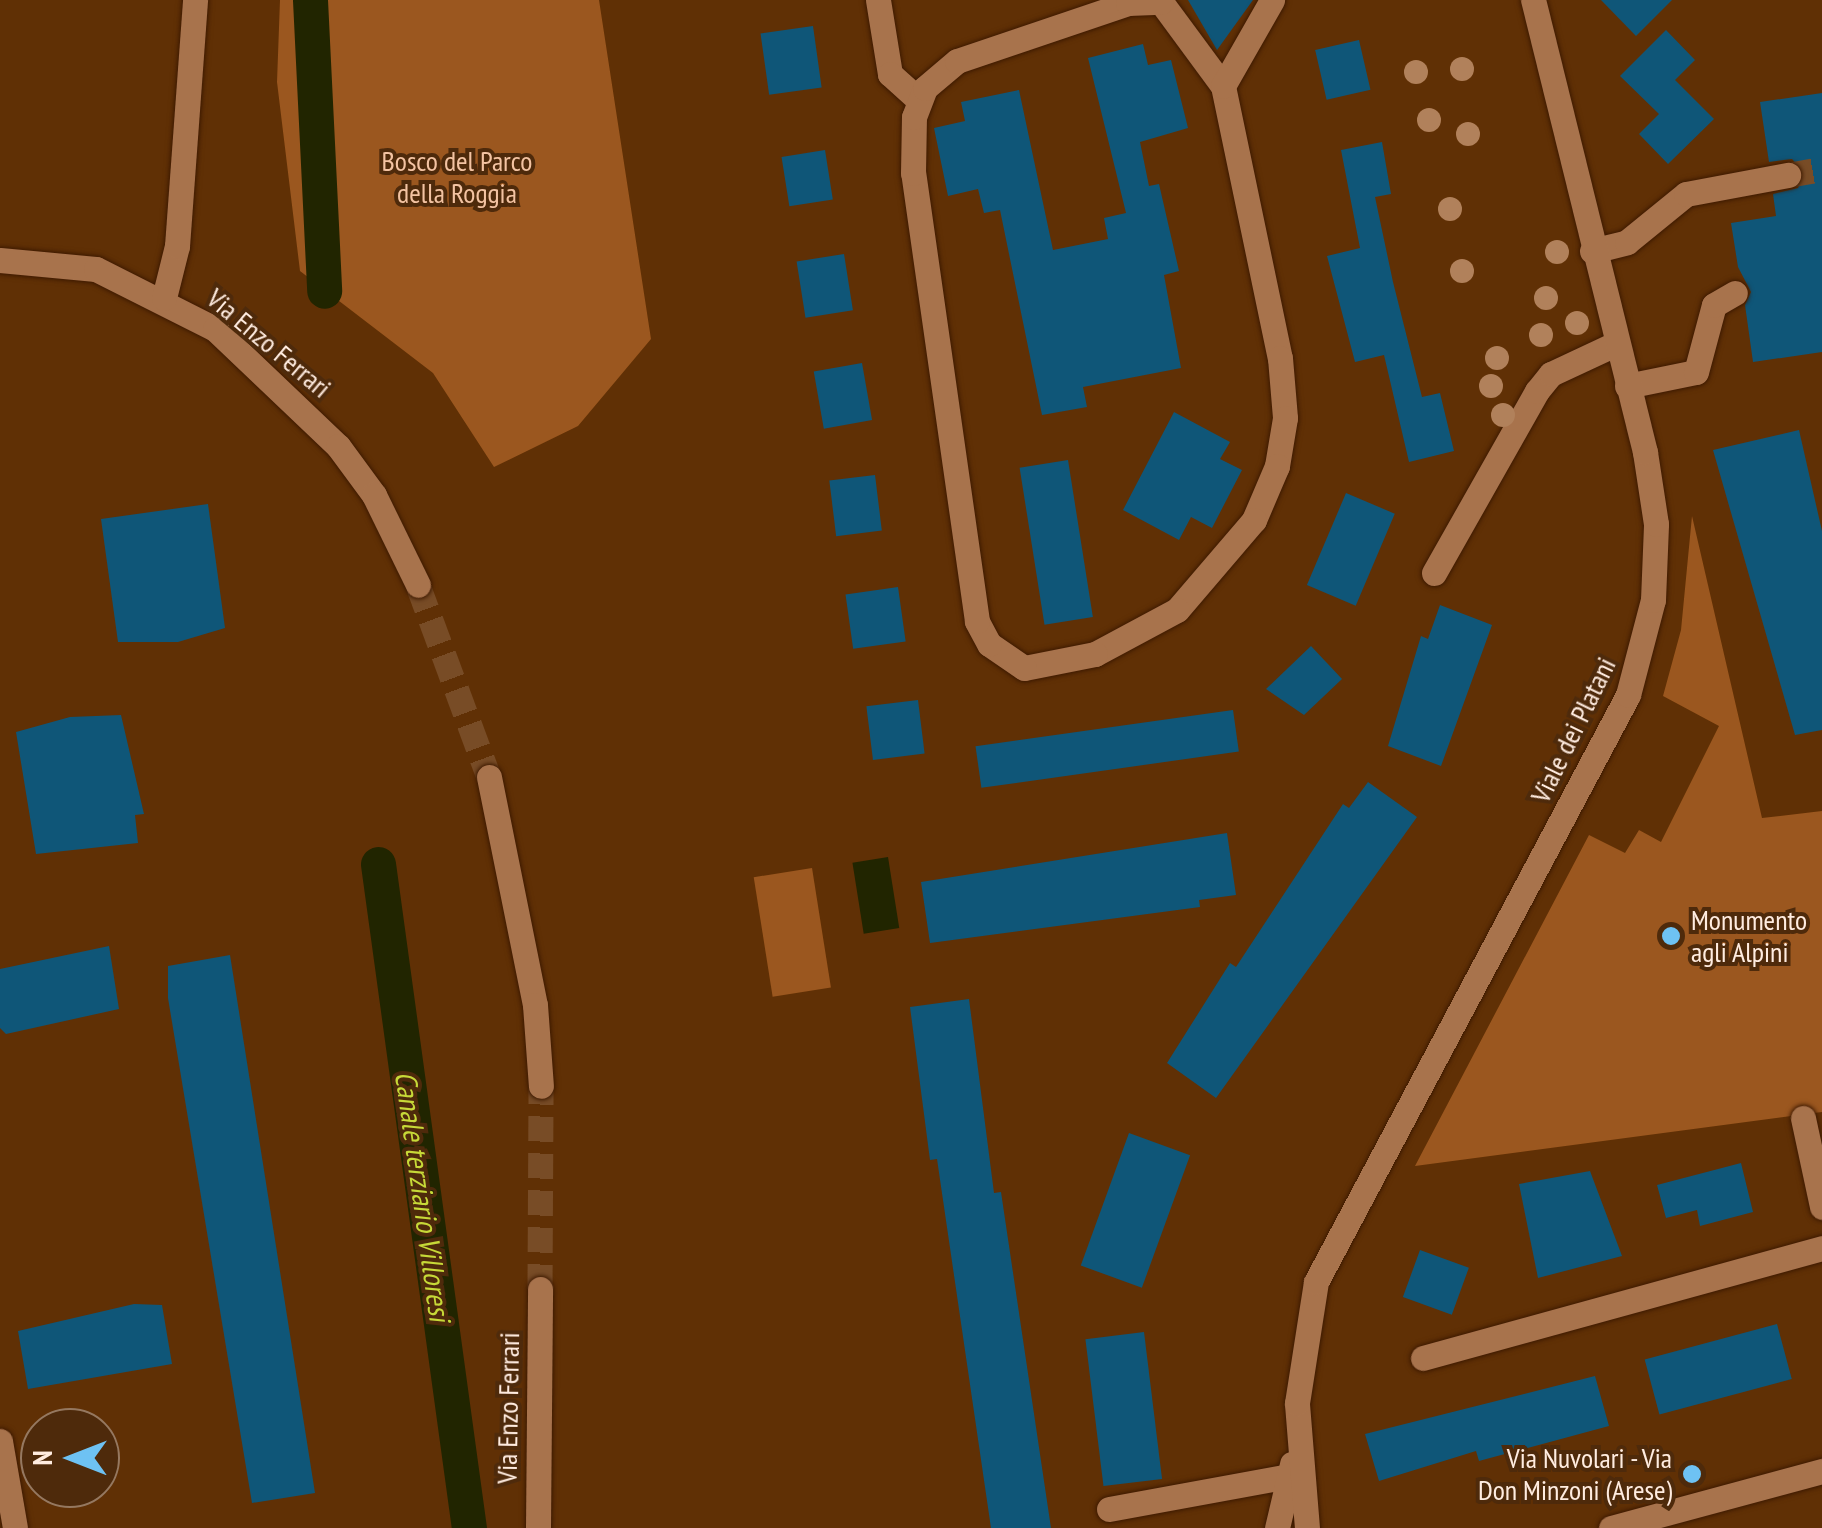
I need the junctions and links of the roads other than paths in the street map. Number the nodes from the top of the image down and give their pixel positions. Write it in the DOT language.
graph roads {
  1 [pos="195,0"];
  2 [pos="878,0"];
  3 [pos="1272,0"];
  4 [pos="1533,0"];
  5 [pos="1163,1"];
  6 [pos="1223,86"];
  7 [pos="919,100"];
  8 [pos="1788,175"];
  9 [pos="1592,251"];
  10 [pos="0,260"];
  11 [pos="1736,294"];
  12 [pos="164,298"];
  13 [pos="1615,344"];
  14 [pos="1626,386"];
  15 [pos="1434,574"];
  16 [pos="418,585"];
  17 [pos="489,776"];
  18 [pos="541,1086"];
  19 [pos="1803,1118"];
  20 [pos="1822,1207"];
  21 [pos="1822,1248"];
  22 [pos="540,1288"];
  23 [pos="1423,1358"];
  24 [pos="1297,1440"];
  25 [pos="0,1441"];
  26 [pos="1822,1471"];
  27 [pos="1289,1476"];
  28 [pos="1109,1508"];
  29 [pos="14,1528"];
  30 [pos="538,1528"];
  31 [pos="1277,1528"];
  32 [pos="1307,1528"];
  33 [pos="1611,1528"];
  1 -- 12 [label="street"];
  2 -- 7 [label="street"];
  3 -- 6 [label="street"];
  4 -- 9 [label="street, Viale dei Platani"];
  5 -- 6 [label="street"];
  5 -- 7 [label="street"];
  6 -- 7 [label="street"];
  8 -- 9 [label="street"];
  9 -- 13 [label="street, Viale dei Platani"];
  10 -- 12 [label="street, Via Enzo Ferrari"];
  11 -- 14 [label="street"];
  12 -- 16 [label="street, Via Enzo Ferrari"];
  13 -- 14 [label="street, Viale dei Platani"];
  13 -- 15 [label="street"];
  14 -- 24 [label="street, Viale dei Platani"];
  17 -- 18 [label="street"];
  19 -- 20 [label="street"];
  21 -- 23 [label="street"];
  22 -- 30 [label="street, Via Enzo Ferrari"];
  24 -- 27 [label="street, Viale dei Platani"];
  24 -- 32 [label="street, Viale dei Platani"];
  25 -- 29 [label="street"];
  26 -- 33 [label="street"];
  27 -- 28 [label="street"];
  27 -- 31 [label="street, Viale dei Platani"];
}
